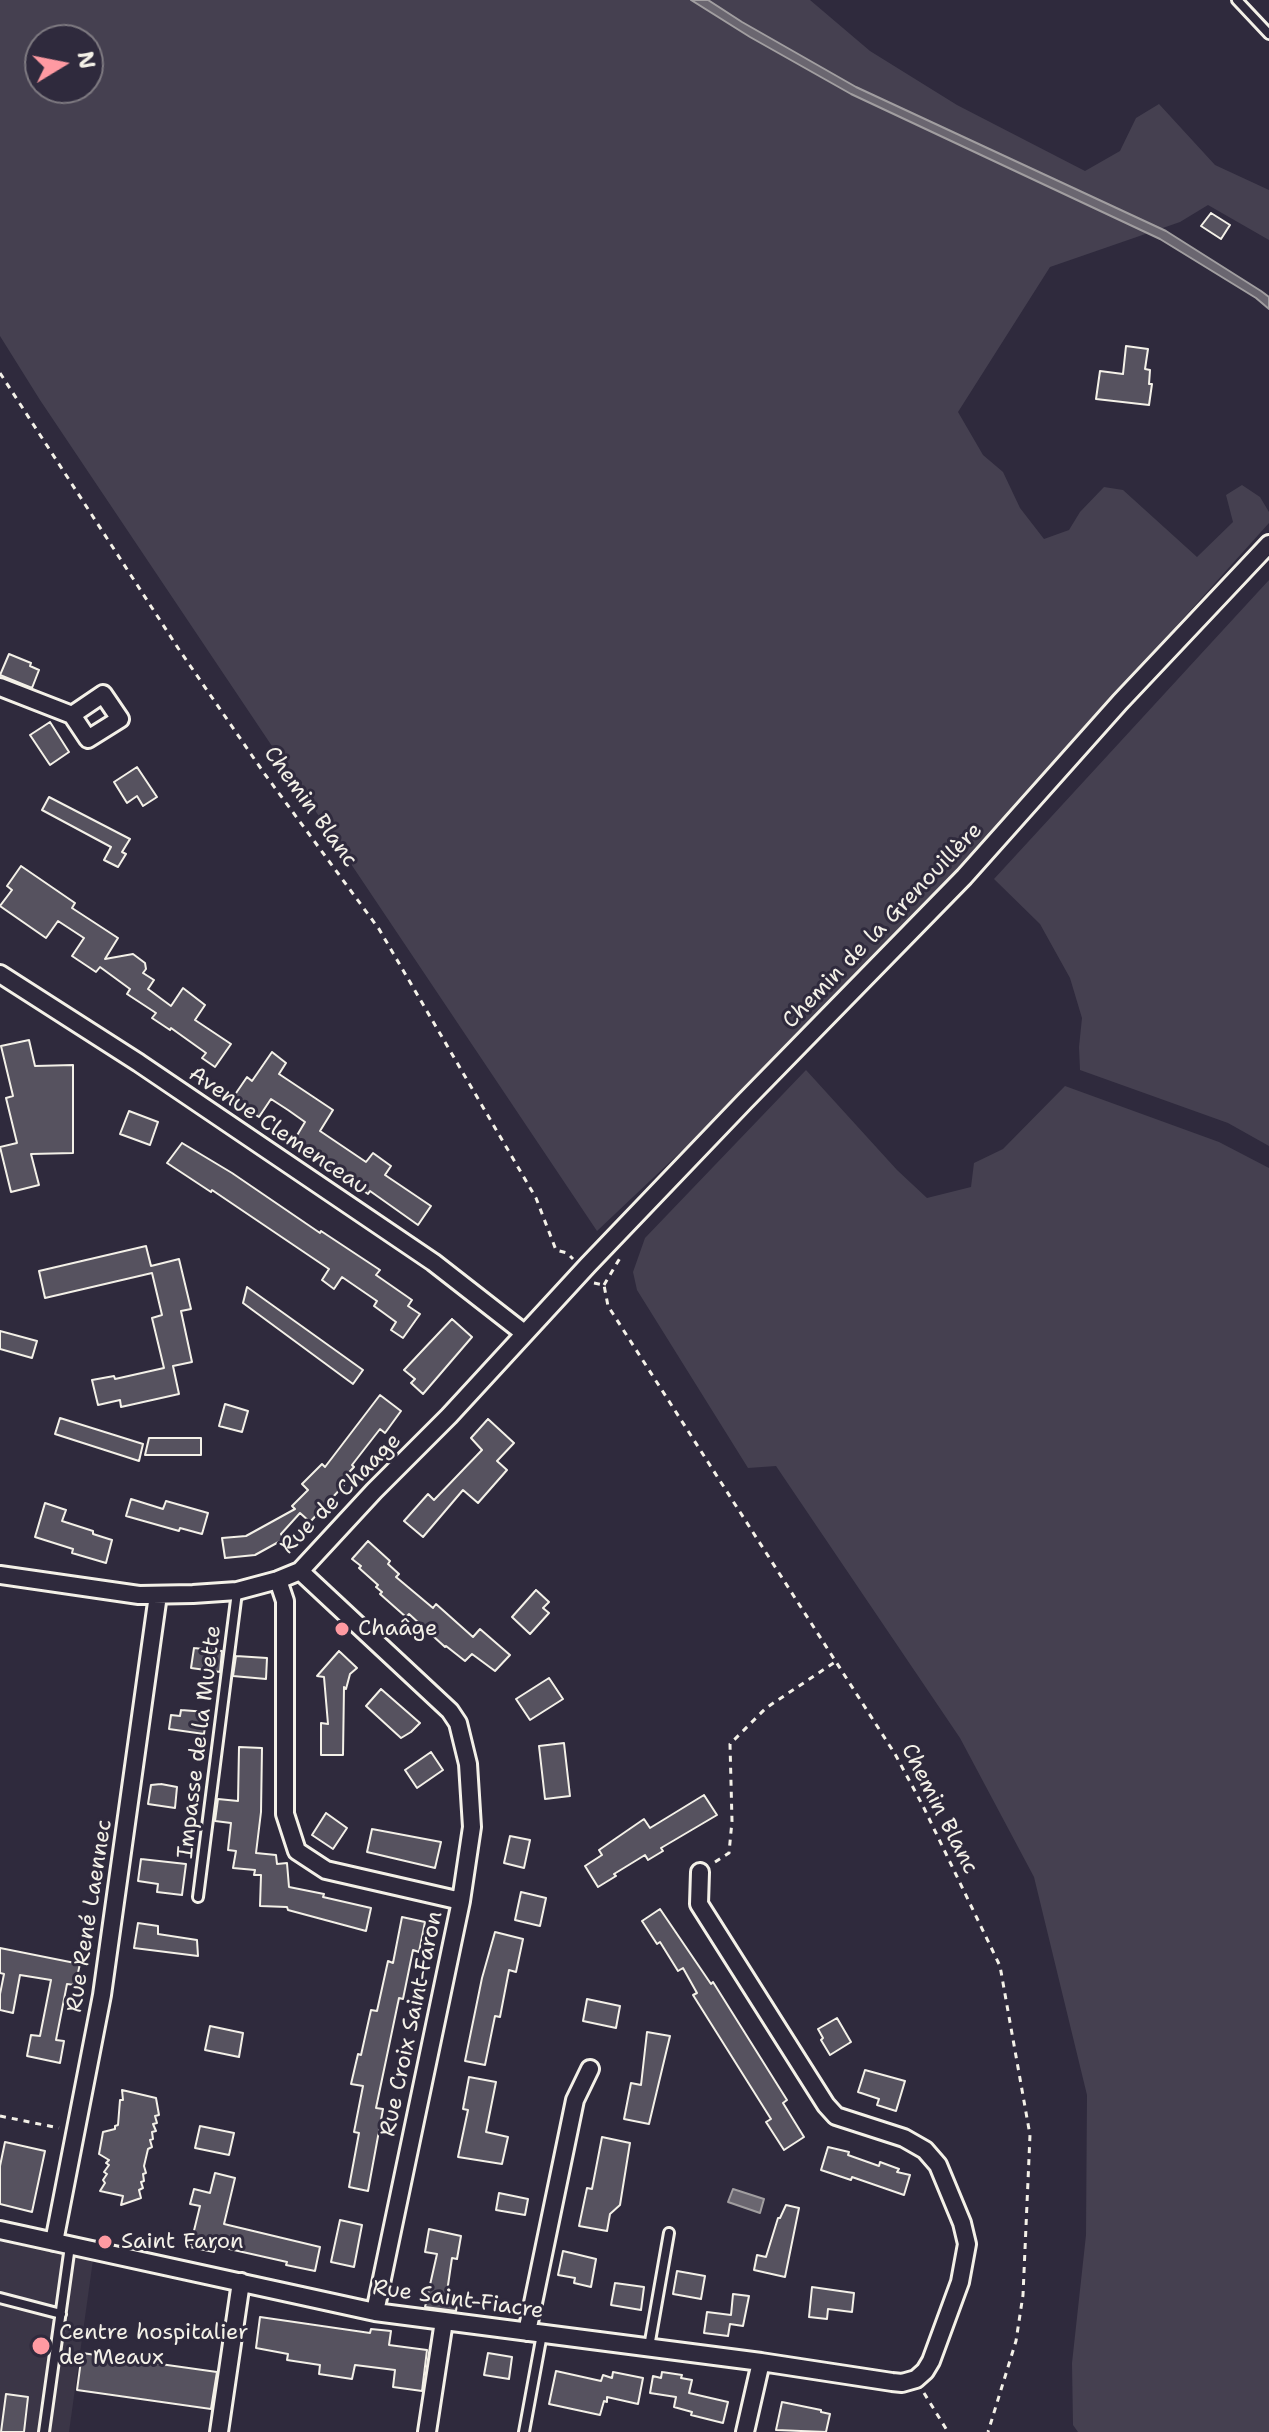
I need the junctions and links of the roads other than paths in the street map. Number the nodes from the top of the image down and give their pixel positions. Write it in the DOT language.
graph roads {
  1 [pos="1237,0"];
  2 [pos="1269,34"];
  3 [pos="1269,544"];
  4 [pos="0,687"];
  5 [pos="72,715"];
  6 [pos="0,974"];
  7 [pos="524,1333"];
  8 [pos="300,1571"];
  9 [pos="0,1575"];
  10 [pos="278,1580"];
  11 [pos="237,1591"];
  12 [pos="158,1595"];
  13 [pos="700,1872"];
  14 [pos="198,1897"];
  15 [pos="461,1901"];
  16 [pos="590,2069"];
  17 [pos="0,2230"];
  18 [pos="669,2233"];
  19 [pos="62,2244"];
  20 [pos="241,2282"];
  21 [pos="0,2298"];
  22 [pos="375,2312"];
  23 [pos="61,2314"];
  24 [pos="444,2321"];
  25 [pos="534,2333"];
  26 [pos="649,2347"];
  27 [pos="761,2362"];
  28 [pos="44,2432"];
  29 [pos="219,2432"];
  30 [pos="427,2432"];
  31 [pos="524,2432"];
  32 [pos="745,2432"];
  1 -- 2 [label="lane"];
  3 -- 7 [label="street, Chemin de la Grenouillère"];
  4 -- 5 [label="street"];
  6 -- 7 [label="street, Avenue Clemenceau"];
  7 -- 8 [label="street, Rue de Chaage"];
  8 -- 10 [label="street, Rue de Chaage"];
  8 -- 15 [label="street"];
  9 -- 12 [label="street, Rue de Chaage"];
  10 -- 11 [label="street, Rue de Chaage"];
  10 -- 15 [label="street, Rue Croix Saint-Faron"];
  11 -- 12 [label="street, Rue de Chaage"];
  11 -- 14 [label="lane, Impasse de la Muette"];
  12 -- 19 [label="street, Rue René Laennec"];
  13 -- 27 [label="street, Rue Saint-Fiacre"];
  15 -- 22 [label="street, Rue Croix Saint-Faron"];
  16 -- 25 [label="street"];
  17 -- 19 [label="street, Rue Saint-Fiacre"];
  18 -- 26 [label="lane"];
  19 -- 20 [label="street, Rue Saint-Fiacre"];
  19 -- 23 [label="lane"];
  20 -- 22 [label="street, Rue Saint-Fiacre"];
  20 -- 29 [label="street"];
  21 -- 23 [label="lane"];
  22 -- 24 [label="street, Rue Saint-Fiacre"];
  23 -- 28 [label="lane"];
  24 -- 25 [label="street, Rue Saint-Fiacre"];
  24 -- 30 [label="street"];
  25 -- 26 [label="street, Rue Saint-Fiacre"];
  25 -- 31 [label="lane"];
  26 -- 27 [label="street, Rue Saint-Fiacre"];
  27 -- 32 [label="street"];
}
